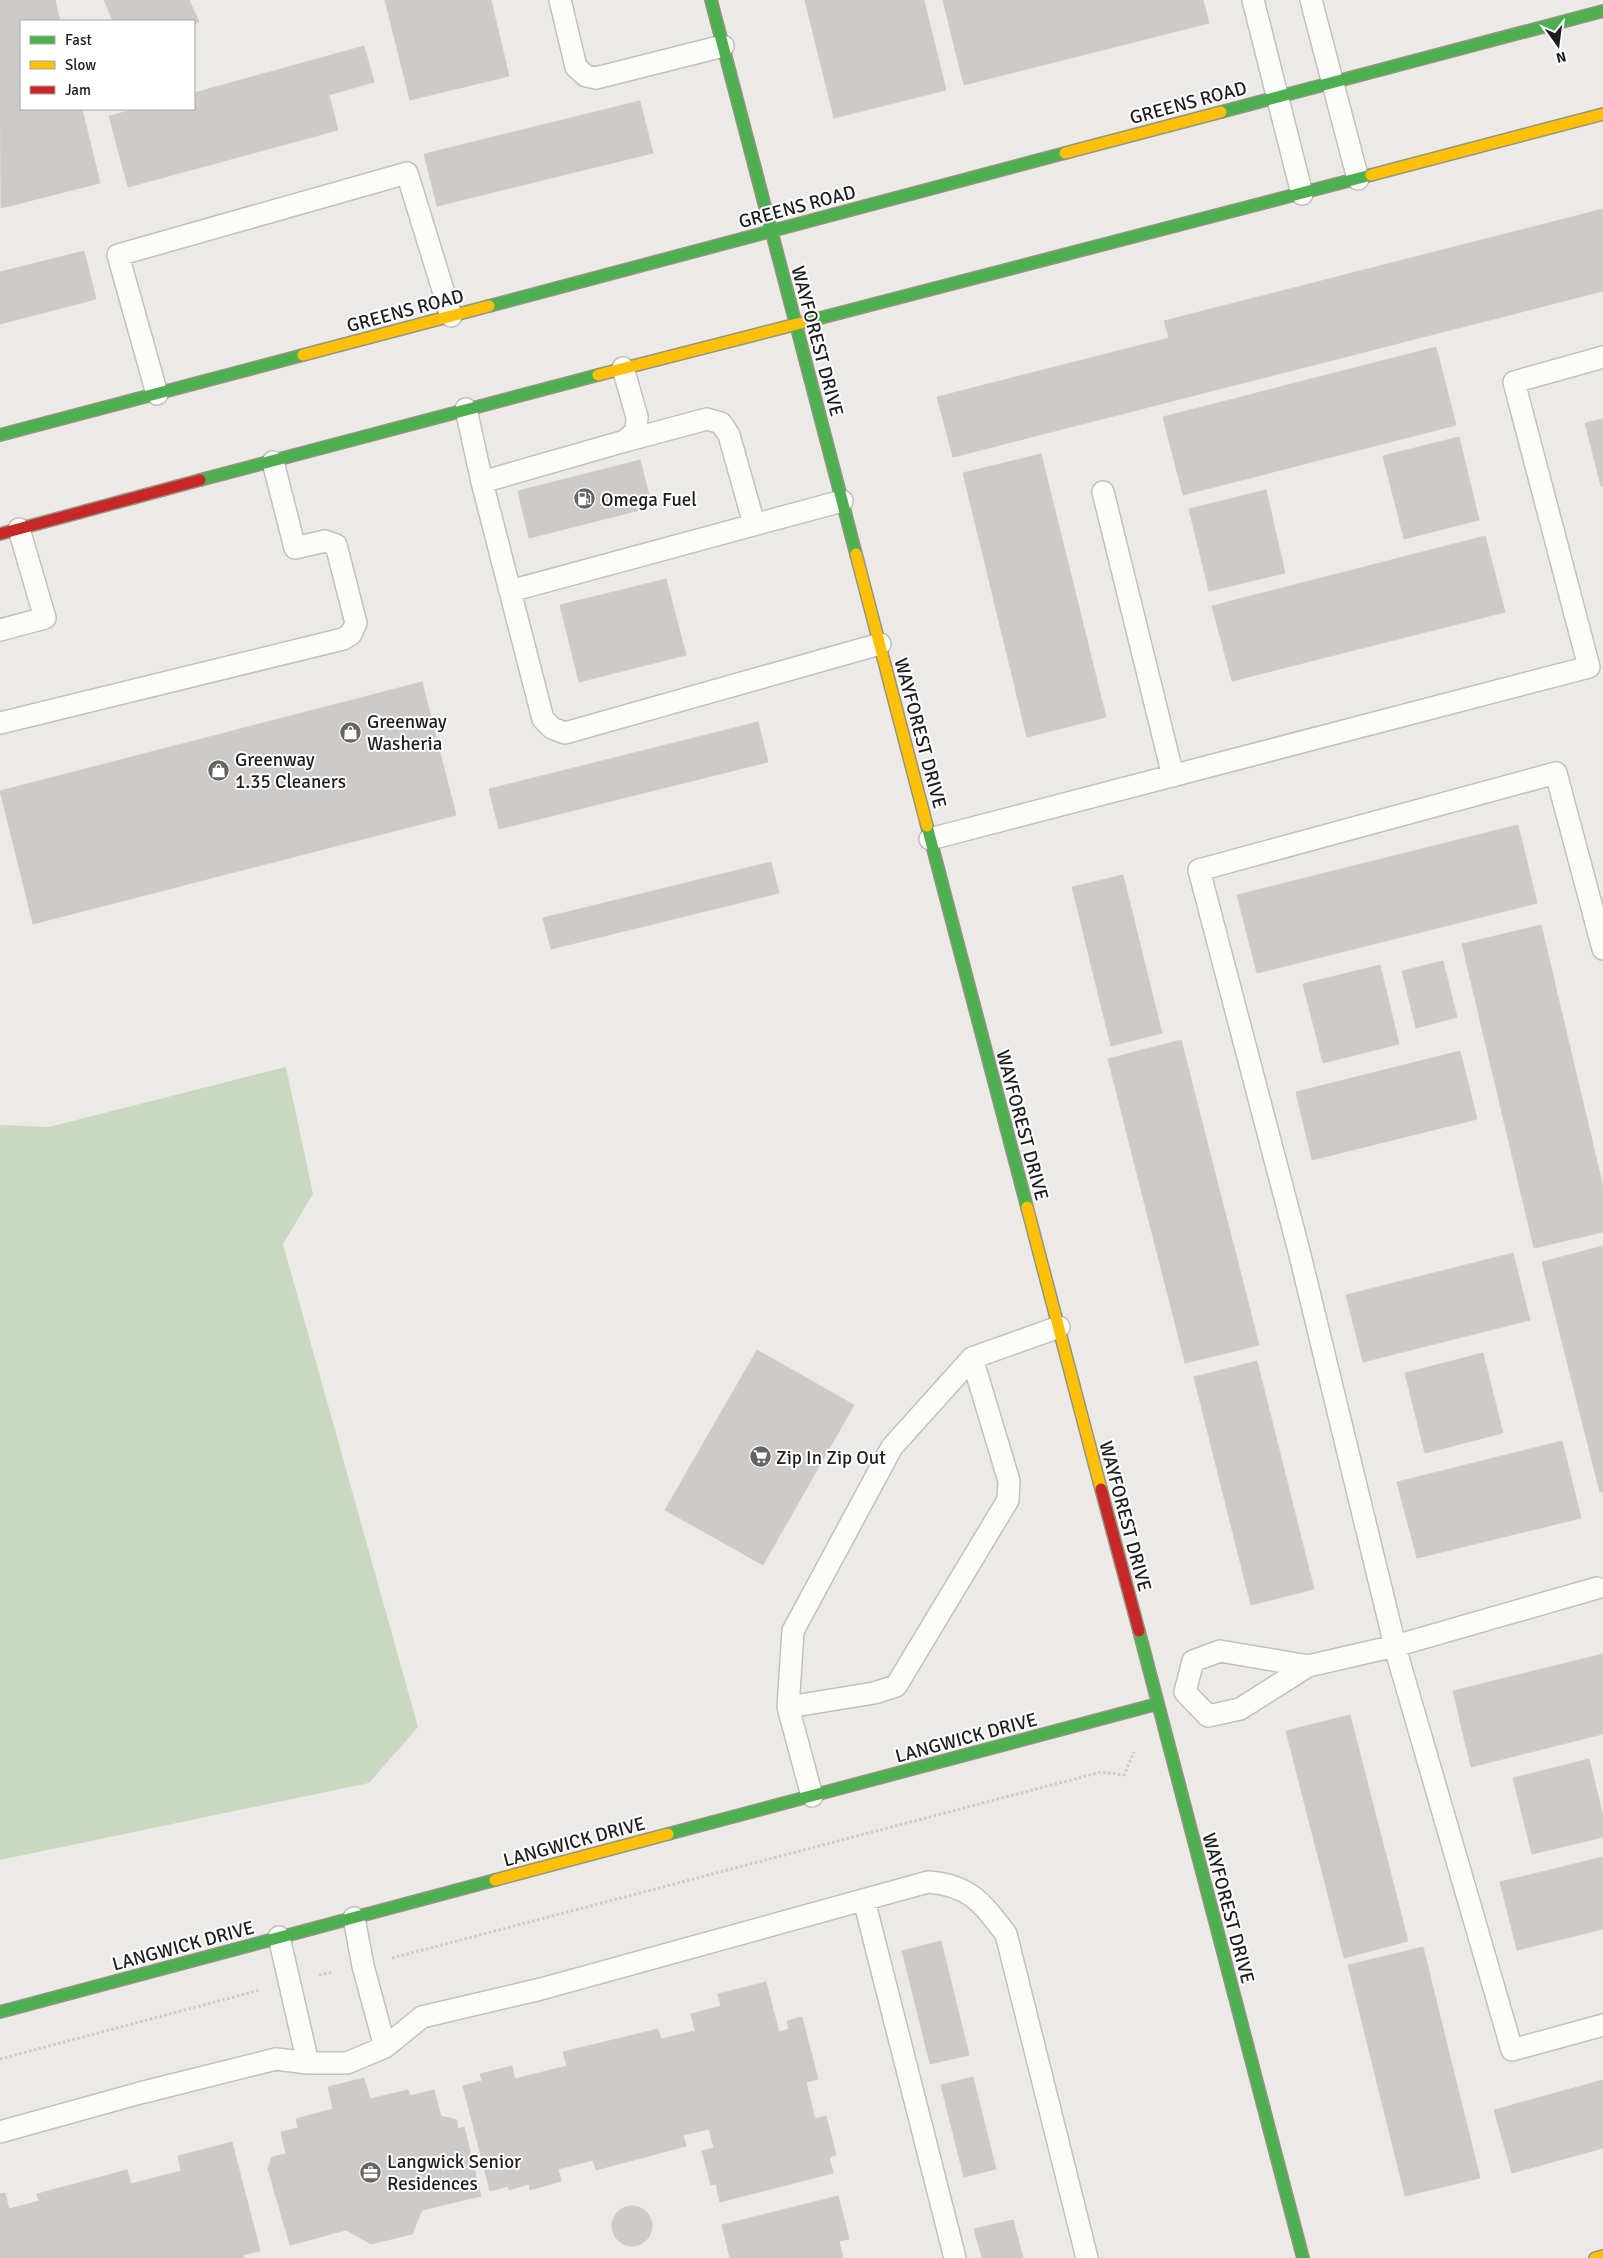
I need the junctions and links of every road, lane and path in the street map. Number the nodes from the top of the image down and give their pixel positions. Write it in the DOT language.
graph roads {
  1 [pos="560,0"];
  2 [pos="711,0"];
  3 [pos="1253,0"];
  4 [pos="1311,0"];
  5 [pos="1603,11"];
  6 [pos="723,46"];
  7 [pos="1333,82"];
  8 [pos="1278,97"];
  9 [pos="1603,114"];
  10 [pos="1358,179"];
  11 [pos="1302,194"];
  12 [pos="771,230"];
  13 [pos="450,316"];
  14 [pos="795,323"];
  15 [pos="1603,358"];
  16 [pos="623,368"];
  17 [pos="157,394"];
  18 [pos="466,409"];
  19 [pos="0,435"];
  20 [pos="625,441"];
  21 [pos="273,462"];
  22 [pos="482,482"];
  23 [pos="1103,492"];
  24 [pos="842,501"];
  25 [pos="754,524"];
  26 [pos="10,532"];
  27 [pos="510,591"];
  28 [pos="0,630"];
  29 [pos="880,644"];
  30 [pos="0,723"];
  31 [pos="1174,776"];
  32 [pos="930,839"];
  33 [pos="1603,949"];
  34 [pos="1058,1327"];
  35 [pos="972,1358"];
  36 [pos="1597,1588"];
  37 [pos="1395,1646"];
  38 [pos="1308,1666"];
  39 [pos="1185,1692"];
  40 [pos="1157,1704"];
  41 [pos="788,1707"];
  42 [pos="1136,1749"];
  43 [pos="812,1796"];
  44 [pos="864,1900"];
  45 [pos="354,1918"];
  46 [pos="280,1937"];
  47 [pos="363,1966"];
  48 [pos="288,1982"];
  49 [pos="0,2012"];
  50 [pos="1603,2025"];
  51 [pos="385,2047"];
  52 [pos="0,2059"];
  53 [pos="308,2063"];
  54 [pos="0,2132"];
  55 [pos="1603,2256"];
  56 [pos="955,2258"];
  57 [pos="1087,2258"];
  58 [pos="1303,2258"];
  59 [pos="1595,2258"];
  1 -- 6 [label="lane"];
  2 -- 6 [label="street, WAYFOREST DRIVE"];
  3 -- 8 [label="lane"];
  4 -- 7 [label="lane"];
  5 -- 7 [label="street, GREENS ROAD"];
  6 -- 12 [label="street, WAYFOREST DRIVE"];
  7 -- 8 [label="street, GREENS ROAD"];
  7 -- 10 [label="lane"];
  8 -- 11 [label="lane"];
  8 -- 12 [label="street, GREENS ROAD"];
  9 -- 10 [label="street"];
  10 -- 11 [label="street"];
  11 -- 14 [label="street"];
  12 -- 13 [label="street, GREENS ROAD"];
  12 -- 14 [label="street, WAYFOREST DRIVE"];
  13 -- 17 [label="street, GREENS ROAD"];
  13 -- 17 [label="lane"];
  14 -- 16 [label="street"];
  14 -- 24 [label="street, WAYFOREST DRIVE"];
  15 -- 31 [label="lane"];
  16 -- 18 [label="street"];
  16 -- 20 [label="lane"];
  17 -- 19 [label="street, GREENS ROAD"];
  18 -- 21 [label="street"];
  18 -- 22 [label="lane"];
  20 -- 22 [label="lane"];
  20 -- 25 [label="lane"];
  21 -- 26 [label="street"];
  21 -- 30 [label="lane"];
  22 -- 27 [label="lane"];
  23 -- 31 [label="lane"];
  24 -- 25 [label="lane"];
  24 -- 29 [label="street, WAYFOREST DRIVE"];
  25 -- 27 [label="lane"];
  26 -- 28 [label="lane"];
  27 -- 29 [label="lane"];
  29 -- 32 [label="street, WAYFOREST DRIVE"];
  31 -- 32 [label="lane"];
  32 -- 34 [label="street, WAYFOREST DRIVE"];
  33 -- 37 [label="lane"];
  34 -- 35 [label="lane"];
  34 -- 40 [label="street, WAYFOREST DRIVE"];
  35 -- 41 [label="lane"];
  35 -- 41 [label="lane"];
  36 -- 37 [label="lane"];
  37 -- 38 [label="lane"];
  37 -- 50 [label="lane"];
  38 -- 39 [label="lane"];
  38 -- 39 [label="lane"];
  39 -- 40 [label="lane"];
  40 -- 43 [label="street, LANGWICK DRIVE"];
  40 -- 58 [label="street, WAYFOREST DRIVE"];
  41 -- 43 [label="lane"];
  42 -- 47 [label="path"];
  43 -- 45 [label="street, LANGWICK DRIVE"];
  44 -- 51 [label="lane"];
  44 -- 56 [label="lane"];
  44 -- 57 [label="lane"];
  45 -- 46 [label="street, LANGWICK DRIVE"];
  45 -- 47 [label="lane"];
  46 -- 48 [label="lane"];
  46 -- 49 [label="street, LANGWICK DRIVE"];
  47 -- 48 [label="path"];
  47 -- 51 [label="lane"];
  48 -- 52 [label="path"];
  48 -- 53 [label="lane"];
  51 -- 53 [label="lane"];
  53 -- 54 [label="lane"];
  55 -- 59 [label="street"];
}
